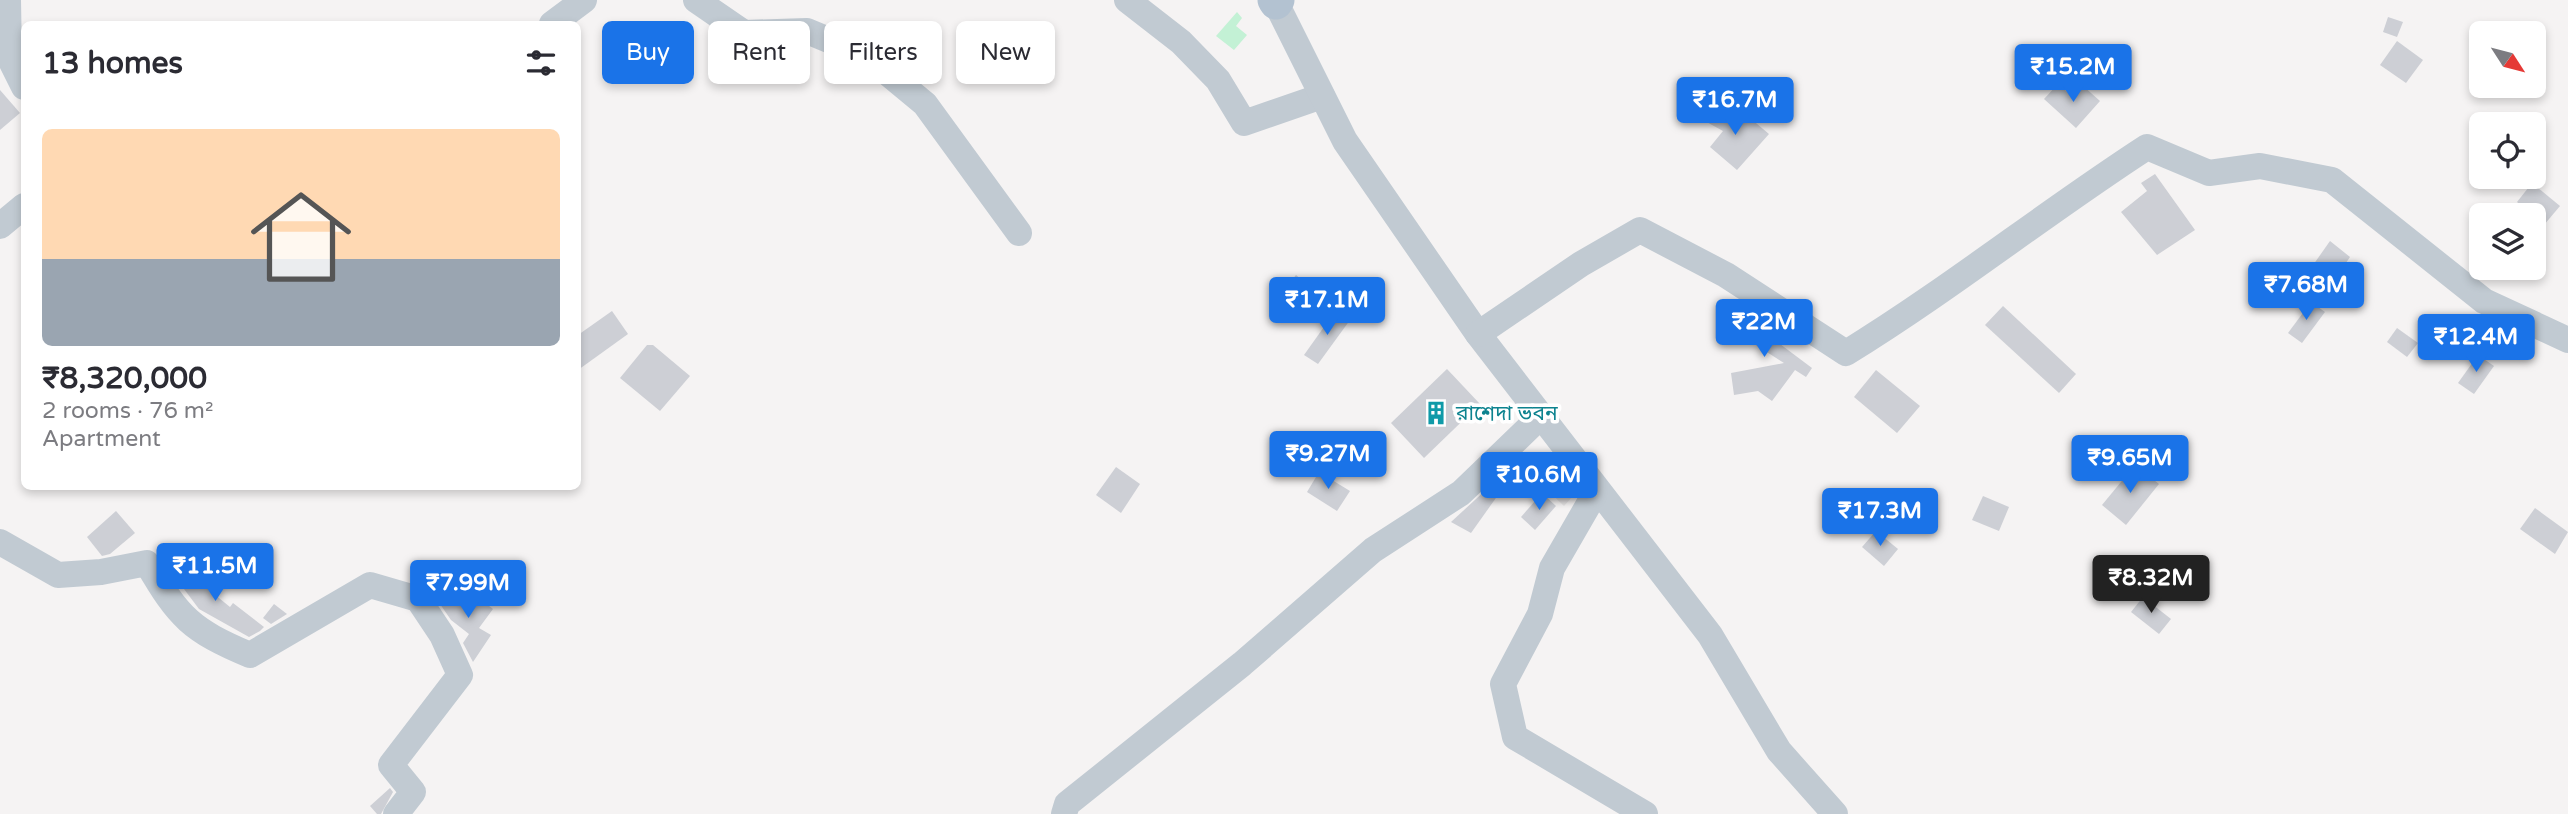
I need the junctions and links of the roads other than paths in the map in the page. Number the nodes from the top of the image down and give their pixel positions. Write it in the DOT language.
graph roads {
  1 [pos="8,0"];
  2 [pos="584,0"];
  3 [pos="696,0"];
  4 [pos="1127,0"];
  5 [pos="1276,1"];
  6 [pos="556,21"];
  7 [pos="21,81"];
  8 [pos="1322,96"];
  9 [pos="21,208"];
  10 [pos="0,226"];
  11 [pos="1019,233"];
  12 [pos="1478,334"];
  13 [pos="2568,340"];
  14 [pos="1540,417"];
  15 [pos="1597,490"];
  16 [pos="0,542"];
  17 [pos="396,814"];
  18 [pos="1064,814"];
  19 [pos="1646,814"];
  20 [pos="1835,814"];
  1 -- 7 [label="street"];
  2 -- 6 [label="street"];
  3 -- 11 [label="street"];
  4 -- 8 [label="street"];
  5 -- 8 [label="street"];
  8 -- 12 [label="street"];
  9 -- 10 [label="street"];
  12 -- 13 [label="street"];
  12 -- 14 [label="street"];
  14 -- 15 [label="street"];
  14 -- 18 [label="street"];
  15 -- 19 [label="street"];
  15 -- 20 [label="street"];
  16 -- 17 [label="street"];
}
